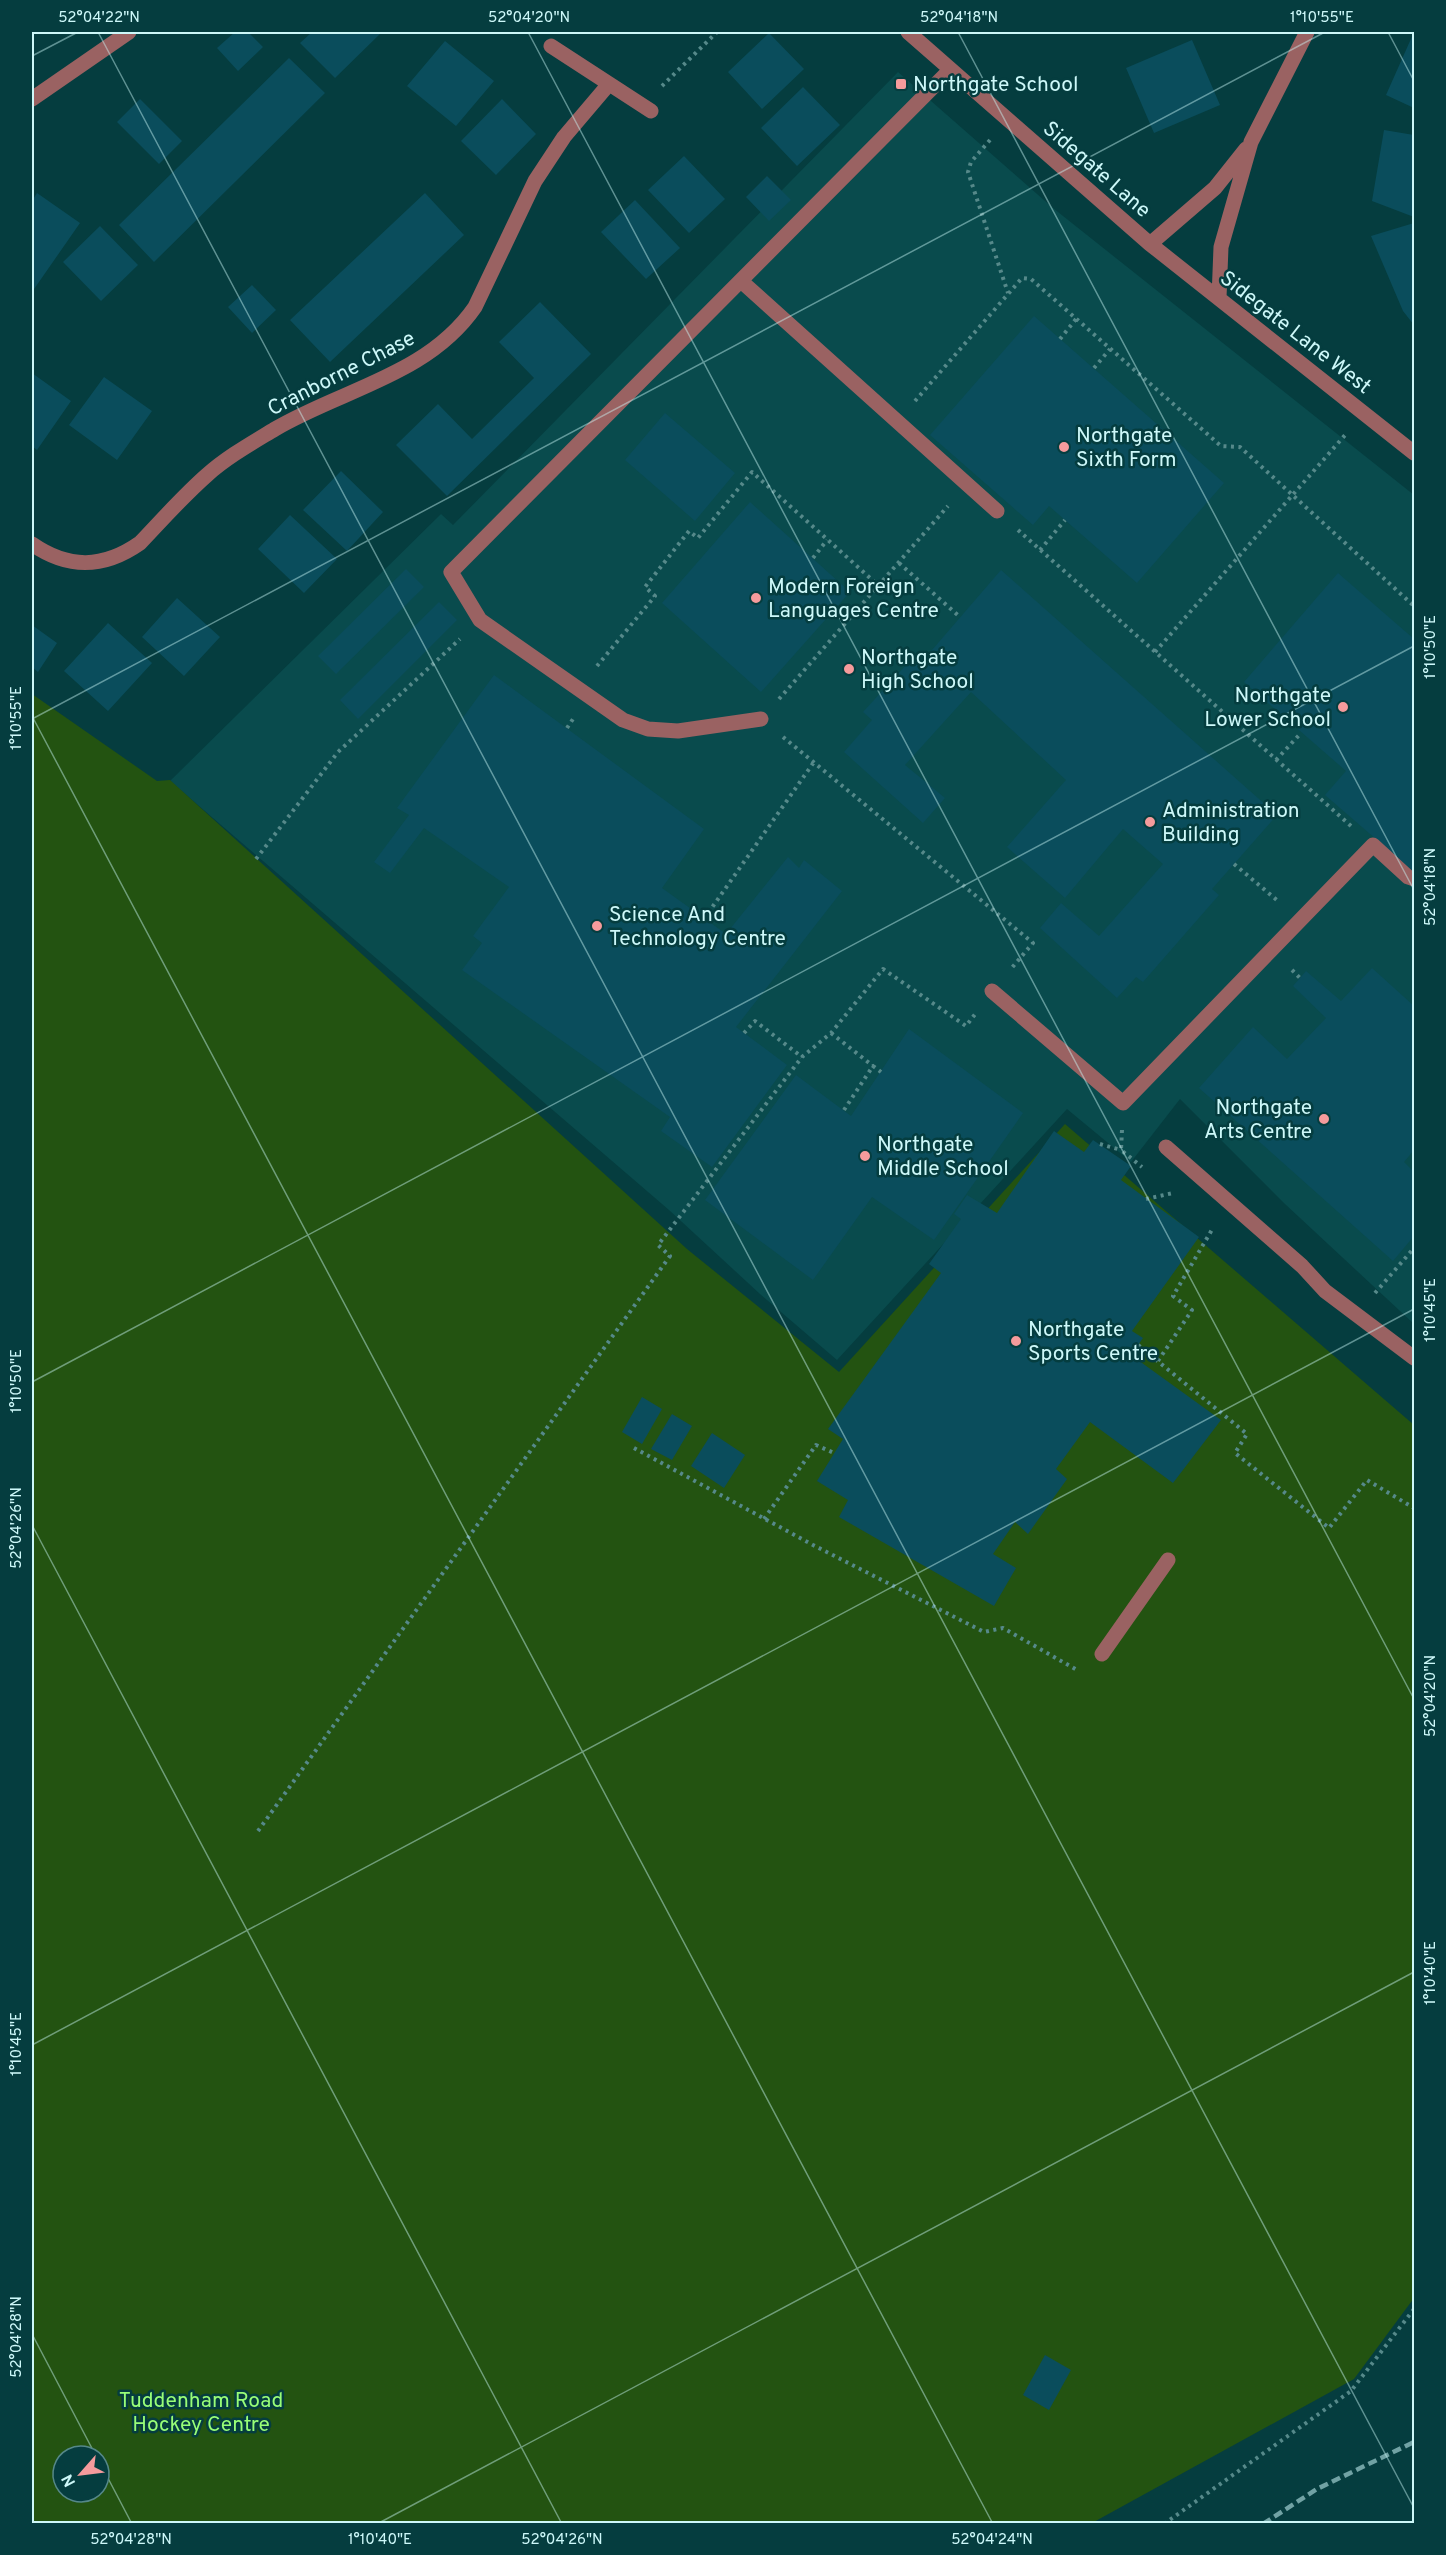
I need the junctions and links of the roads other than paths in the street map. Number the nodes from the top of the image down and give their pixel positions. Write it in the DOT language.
graph roads {
  1 [pos="129,32"];
  2 [pos="908,32"];
  3 [pos="1307,32"];
  4 [pos="551,46"];
  5 [pos="950,70"];
  6 [pos="609,84"];
  7 [pos="32,99"];
  8 [pos="651,111"];
  9 [pos="1251,142"];
  10 [pos="1150,244"];
  11 [pos="741,281"];
  12 [pos="1219,298"];
  13 [pos="1414,453"];
  14 [pos="997,511"];
  15 [pos="32,544"];
  16 [pos="761,719"];
  17 [pos="1414,879"];
  18 [pos="992,991"];
  19 [pos="1166,1148"];
  20 [pos="1414,1358"];
  21 [pos="1168,1560"];
  22 [pos="1102,1654"];
  1 -- 7 [label="street"];
  2 -- 5 [label="street, Sidegate Lane"];
  3 -- 9 [label="street, Sidegate Lane"];
  4 -- 6 [label="street"];
  5 -- 10 [label="street, Sidegate Lane"];
  5 -- 11 [label="street"];
  6 -- 8 [label="street"];
  6 -- 15 [label="street, Cranborne Chase"];
  9 -- 10 [label="street, Sidegate Lane"];
  9 -- 12 [label="street, Sidegate Lane"];
  10 -- 12 [label="street, Sidegate Lane West"];
  11 -- 14 [label="street"];
  11 -- 16 [label="street"];
  12 -- 13 [label="street, Sidegate Lane West"];
  17 -- 18 [label="street"];
  19 -- 20 [label="street"];
  21 -- 22 [label="street"];
}
